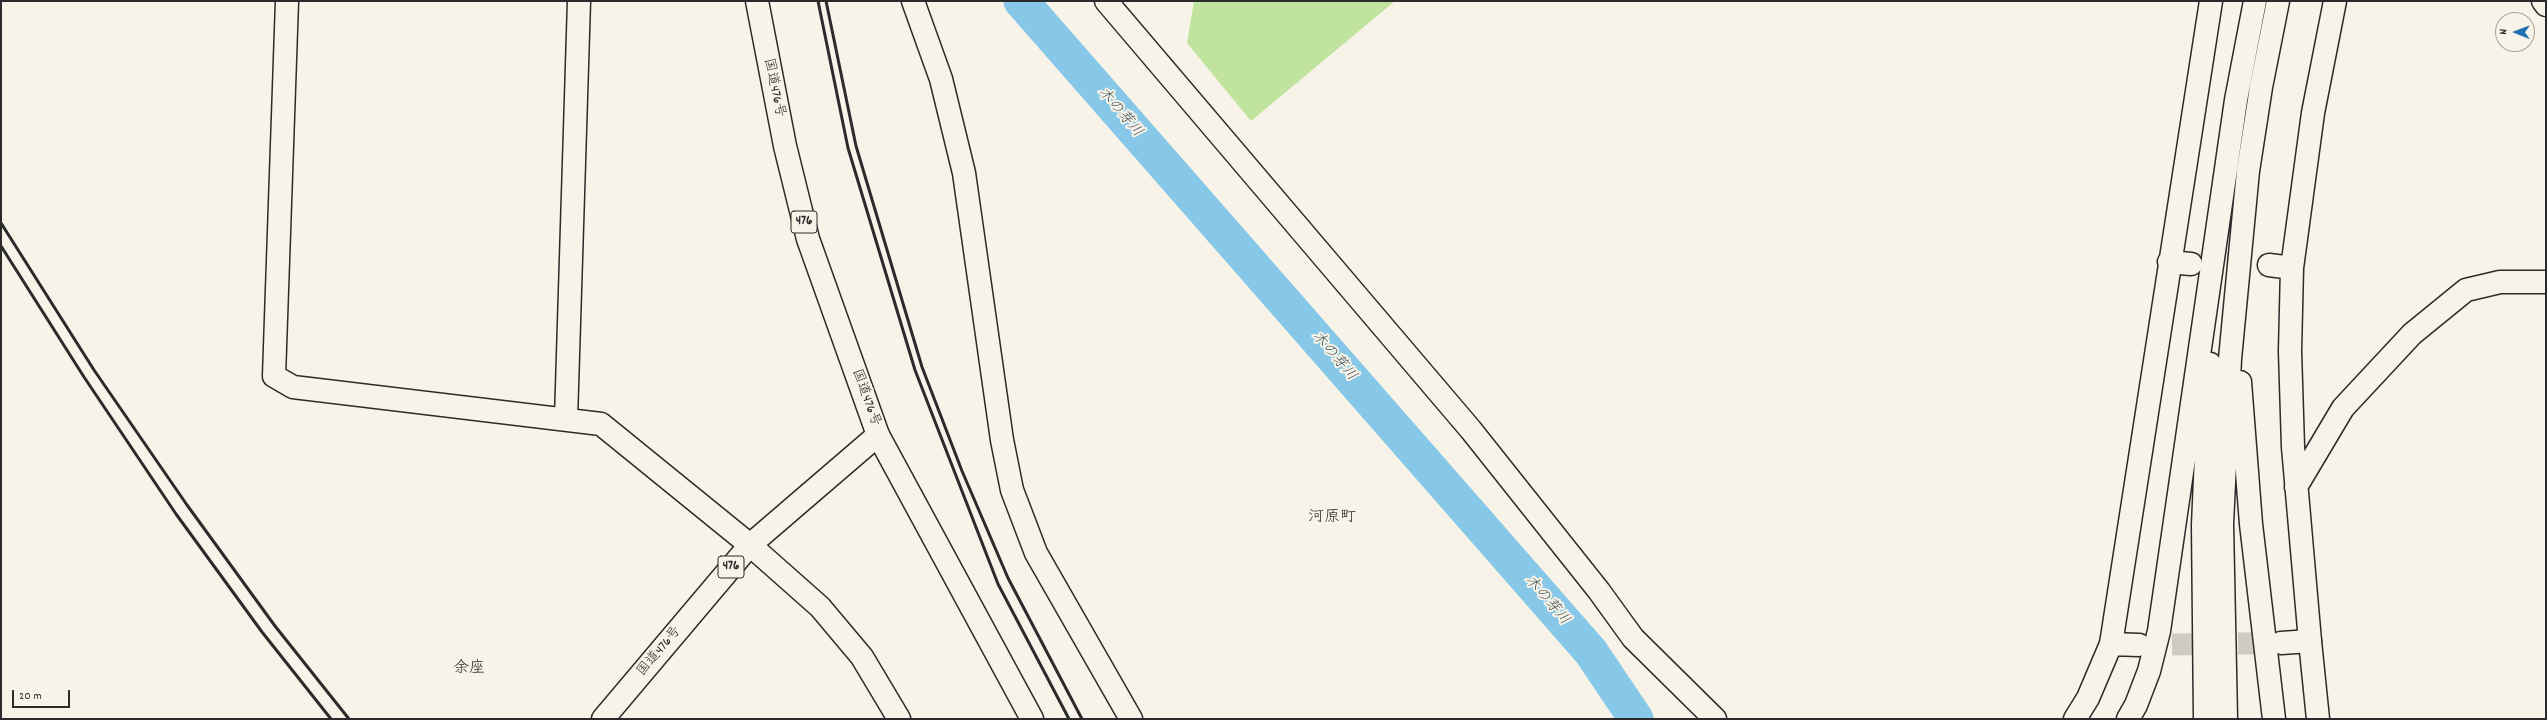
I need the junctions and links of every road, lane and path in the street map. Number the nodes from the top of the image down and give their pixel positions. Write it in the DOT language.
graph roads {
  1 [pos="287,1"];
  2 [pos="579,1"];
  3 [pos="757,1"];
  4 [pos="913,1"];
  5 [pos="1106,1"];
  6 [pos="2211,1"];
  7 [pos="2254,1"];
  8 [pos="2278,1"];
  9 [pos="2336,1"];
  10 [pos="2542,1"];
  11 [pos="2546,5"];
  12 [pos="2227,165"];
  13 [pos="2241,231"];
  14 [pos="2169,262"];
  15 [pos="2191,264"];
  16 [pos="2269,265"];
  17 [pos="2292,268"];
  18 [pos="2546,282"];
  19 [pos="566,419"];
  20 [pos="878,435"];
  21 [pos="2296,487"];
  22 [pos="750,545"];
  23 [pos="2310,641"];
  24 [pos="2281,643"];
  25 [pos="2111,644"];
  26 [pos="2139,644"];
  27 [pos="603,719"];
  28 [pos="899,719"];
  29 [pos="1032,719"];
  30 [pos="1132,719"];
  31 [pos="1715,719"];
  32 [pos="2075,719"];
  33 [pos="2128,719"];
  34 [pos="2205,719"];
  35 [pos="2226,719"];
  36 [pos="2274,719"];
  37 [pos="2318,719"];
  1 -- 19 [label="main road"];
  2 -- 19 [label="main road"];
  3 -- 20 [label="main road, 国道476号 / 476"];
  4 -- 30 [label="main road"];
  5 -- 31 [label="main road"];
  6 -- 14 [label="main road"];
  7 -- 12 [label="main road"];
  8 -- 13 [label="main road"];
  9 -- 17 [label="main road"];
  10 -- 11 [label="main road"];
  12 -- 33 [label="main road"];
  12 -- 34 [label="main road"];
  13 -- 35 [label="main road"];
  13 -- 36 [label="main road"];
  14 -- 15 [label="main road"];
  14 -- 25 [label="main road"];
  16 -- 17 [label="main road"];
  17 -- 21 [label="main road"];
  18 -- 21 [label="main road"];
  19 -- 22 [label="main road"];
  20 -- 22 [label="main road, 国道476号 / 476"];
  20 -- 29 [label="main road"];
  21 -- 23 [label="main road"];
  22 -- 27 [label="main road, 国道476号 / 476"];
  22 -- 28 [label="main road"];
  23 -- 24 [label="main road"];
  23 -- 37 [label="main road"];
  25 -- 26 [label="main road"];
  25 -- 32 [label="main road"];
}
